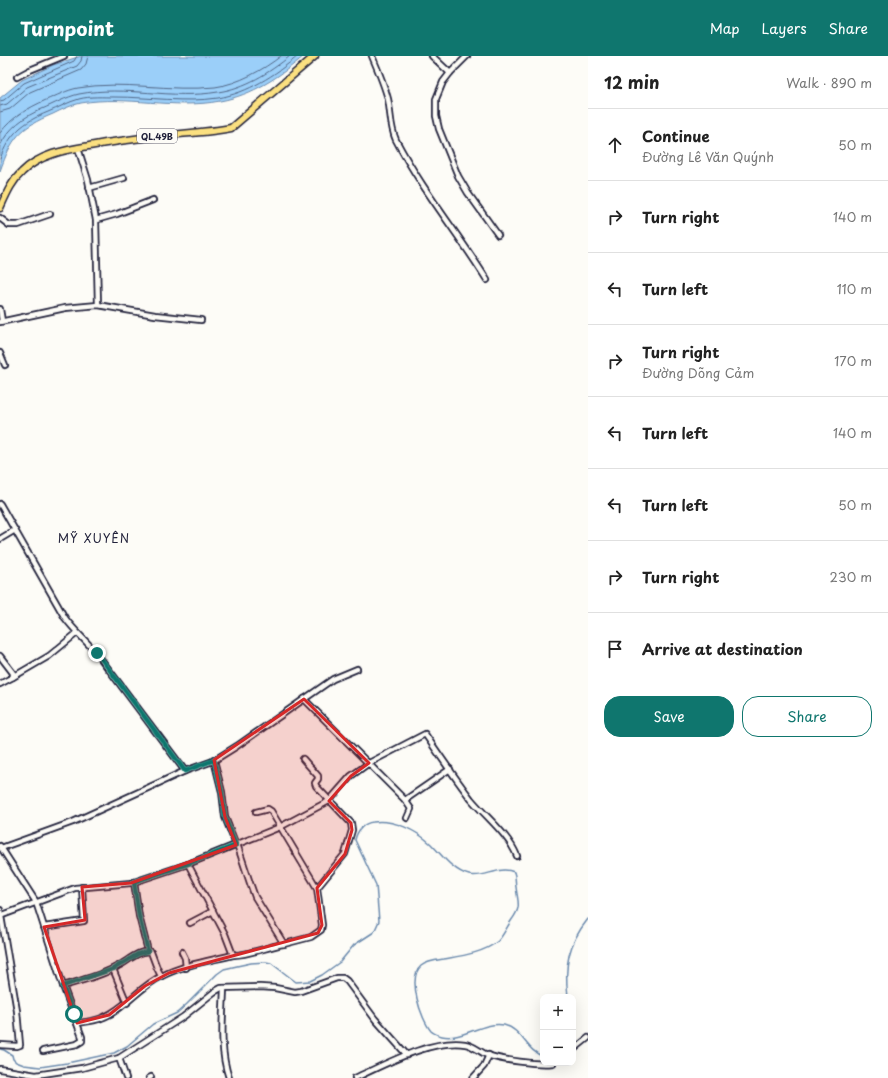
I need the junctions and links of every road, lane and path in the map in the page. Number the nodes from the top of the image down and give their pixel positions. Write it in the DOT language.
graph roads {
  1 [pos="64,56"];
  2 [pos="315,56"];
  3 [pos="372,56"];
  4 [pos="432,56"];
  5 [pos="467,56"];
  6 [pos="450,73"];
  7 [pos="17,77"];
  8 [pos="78,148"];
  9 [pos="124,178"];
  10 [pos="89,188"];
  11 [pos="153,200"];
  12 [pos="0,208"];
  13 [pos="50,214"];
  14 [pos="0,218"];
  15 [pos="96,220"];
  16 [pos="498,235"];
  17 [pos="487,280"];
  18 [pos="98,305"];
  19 [pos="0,309"];
  20 [pos="200,320"];
  21 [pos="1,321"];
  22 [pos="0,353"];
  23 [pos="5,365"];
  24 [pos="0,504"];
  25 [pos="15,530"];
  26 [pos="0,539"];
  27 [pos="77,633"];
  28 [pos="0,656"];
  29 [pos="357,669"];
  30 [pos="13,677"];
  31 [pos="0,684"];
  32 [pos="304,699"];
  33 [pos="303,759"];
  34 [pos="214,760"];
  35 [pos="369,763"];
  36 [pos="450,769"];
  37 [pos="185,771"];
  38 [pos="405,800"];
  39 [pos="329,801"];
  40 [pos="256,812"];
  41 [pos="407,818"];
  42 [pos="280,827"];
  43 [pos="236,845"];
  44 [pos="1,847"];
  45 [pos="517,856"];
  46 [pos="188,864"];
  47 [pos="134,882"];
  48 [pos="82,887"];
  49 [pos="317,888"];
  50 [pos="36,902"];
  51 [pos="0,910"];
  52 [pos="214,911"];
  53 [pos="0,916"];
  54 [pos="190,923"];
  55 [pos="44,927"];
  56 [pos="284,944"];
  57 [pos="148,951"];
  58 [pos="182,952"];
  59 [pos="233,954"];
  60 [pos="186,968"];
  61 [pos="113,969"];
  62 [pos="161,976"];
  63 [pos="63,986"];
  64 [pos="224,988"];
  65 [pos="126,1003"];
  66 [pos="77,1023"];
  67 [pos="588,1038"];
  68 [pos="0,1045"];
  69 [pos="576,1048"];
  70 [pos="43,1050"];
  71 [pos="408,1055"];
  72 [pos="489,1055"];
  73 [pos="119,1058"];
  74 [pos="540,1063"];
  75 [pos="0,1069"];
  76 [pos="126,1078"];
  77 [pos="229,1078"];
  78 [pos="355,1078"];
  79 [pos="473,1078"];
  1 -- 7 [label="street"];
  2 -- 8 [label="main road, QL.49B"];
  3 -- 17 [label="street"];
  4 -- 6 [label="street"];
  5 -- 6 [label="street"];
  6 -- 16 [label="street"];
  8 -- 10 [label="street"];
  8 -- 12 [label="main road, QL.49B"];
  9 -- 10 [label="street"];
  10 -- 15 [label="street"];
  11 -- 15 [label="street"];
  13 -- 14 [label="street"];
  15 -- 18 [label="street"];
  18 -- 20 [label="street"];
  18 -- 21 [label="street"];
  19 -- 21 [label="street"];
  22 -- 23 [label="street"];
  24 -- 25 [label="street"];
  25 -- 26 [label="street"];
  25 -- 27 [label="street"];
  27 -- 30 [label="street"];
  27 -- 37 [label="street"];
  28 -- 30 [label="street"];
  29 -- 32 [label="street"];
  30 -- 31 [label="street"];
  32 -- 34 [label="street"];
  32 -- 35 [label="street"];
  33 -- 39 [label="street"];
  34 -- 37 [label="street"];
  34 -- 43 [label="street"];
  35 -- 36 [label="street"];
  35 -- 38 [label="street"];
  35 -- 39 [label="street"];
  36 -- 38 [label="street"];
  36 -- 45 [label="street"];
  37 -- 44 [label="street"];
  38 -- 41 [label="street"];
  39 -- 42 [label="street"];
  39 -- 49 [label="street"];
  40 -- 42 [label="street"];
  42 -- 43 [label="street"];
  42 -- 49 [label="street"];
  43 -- 46 [label="street"];
  43 -- 56 [label="street"];
  44 -- 50 [label="street"];
  46 -- 47 [label="street"];
  46 -- 52 [label="street"];
  47 -- 48 [label="street"];
  47 -- 57 [label="street"];
  48 -- 50 [label="street"];
  48 -- 55 [label="street"];
  49 -- 56 [label="street"];
  50 -- 53 [label="street"];
  50 -- 55 [label="street"];
  51 -- 53 [label="street"];
  52 -- 54 [label="street"];
  52 -- 59 [label="street"];
  53 -- 68 [label="street"];
  55 -- 63 [label="street"];
  56 -- 59 [label="street"];
  57 -- 61 [label="street"];
  57 -- 62 [label="street"];
  58 -- 60 [label="street"];
  59 -- 60 [label="street"];
  60 -- 62 [label="street"];
  61 -- 63 [label="street"];
  61 -- 65 [label="street"];
  62 -- 65 [label="street"];
  63 -- 66 [label="street"];
  64 -- 71 [label="street"];
  64 -- 73 [label="street"];
  64 -- 77 [label="street"];
  65 -- 66 [label="street"];
  66 -- 70 [label="street"];
  67 -- 69 [label="street"];
  71 -- 72 [label="street"];
  71 -- 78 [label="street"];
  72 -- 74 [label="street"];
  72 -- 79 [label="street"];
  73 -- 75 [label="street"];
  73 -- 76 [label="street"];
}
